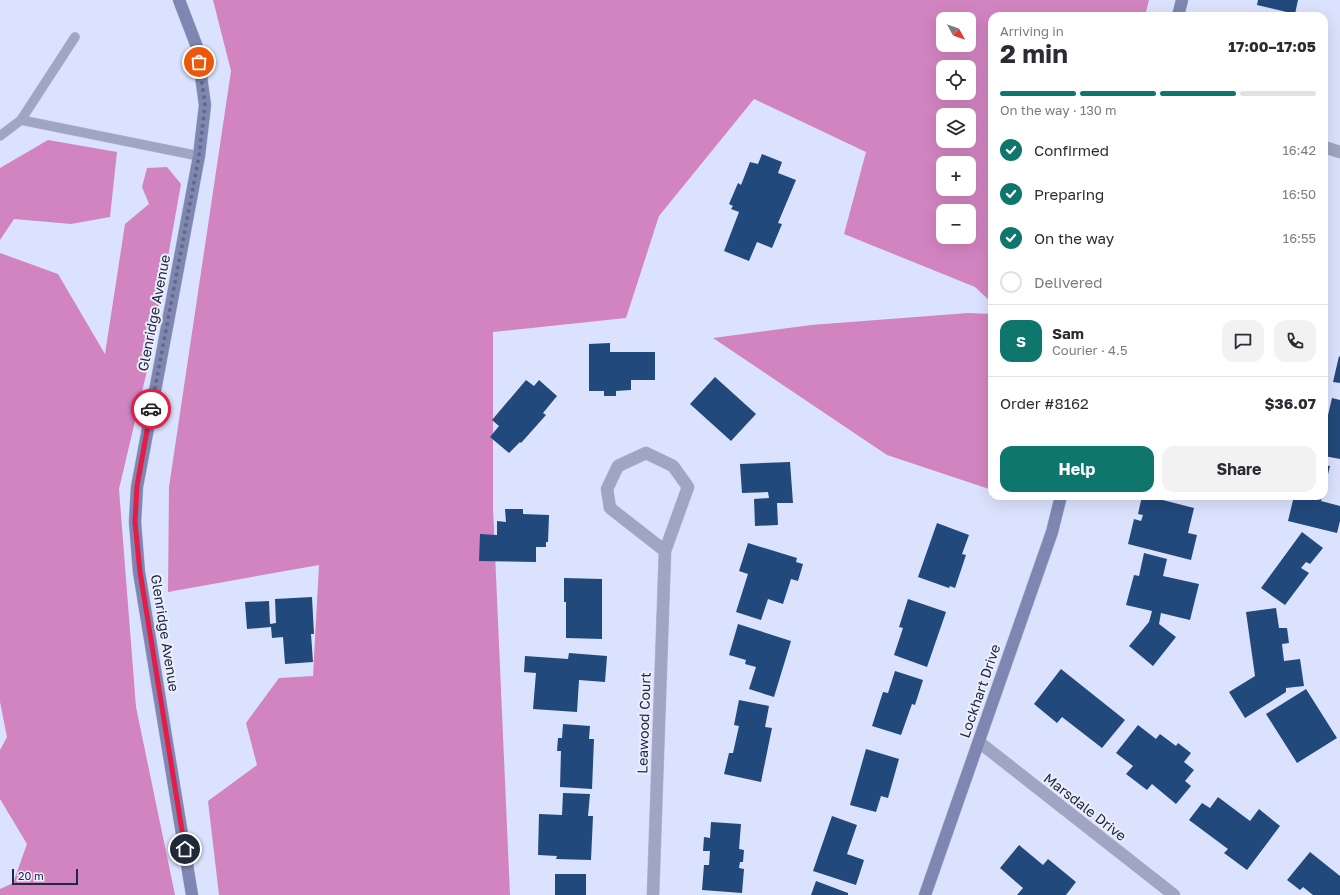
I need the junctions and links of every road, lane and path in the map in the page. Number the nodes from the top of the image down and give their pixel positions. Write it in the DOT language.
graph roads {
  1 [pos="179,0"];
  2 [pos="1182,0"];
  3 [pos="1179,12"];
  4 [pos="74,37"];
  5 [pos="21,120"];
  6 [pos="0,136"];
  7 [pos="1328,148"];
  8 [pos="1340,152"];
  9 [pos="199,156"];
  10 [pos="1059,500"];
  11 [pos="665,551"];
  12 [pos="979,742"];
  13 [pos="192,895"];
  14 [pos="653,895"];
  15 [pos="925,895"];
  16 [pos="1174,895"];
  1 -- 9 [label="main road, Glenridge Avenue"];
  2 -- 3 [label="main road"];
  4 -- 5 [label="lane"];
  5 -- 6 [label="lane"];
  5 -- 9 [label="lane"];
  7 -- 8 [label="street"];
  9 -- 13 [label="main road, Glenridge Avenue"];
  10 -- 12 [label="main road, Lockhart Drive"];
  11 -- 11 [label="street, Leawood Court"];
  11 -- 14 [label="street, Leawood Court"];
  12 -- 15 [label="main road, Lockhart Drive"];
  12 -- 16 [label="street, Marsdale Drive"];
}
